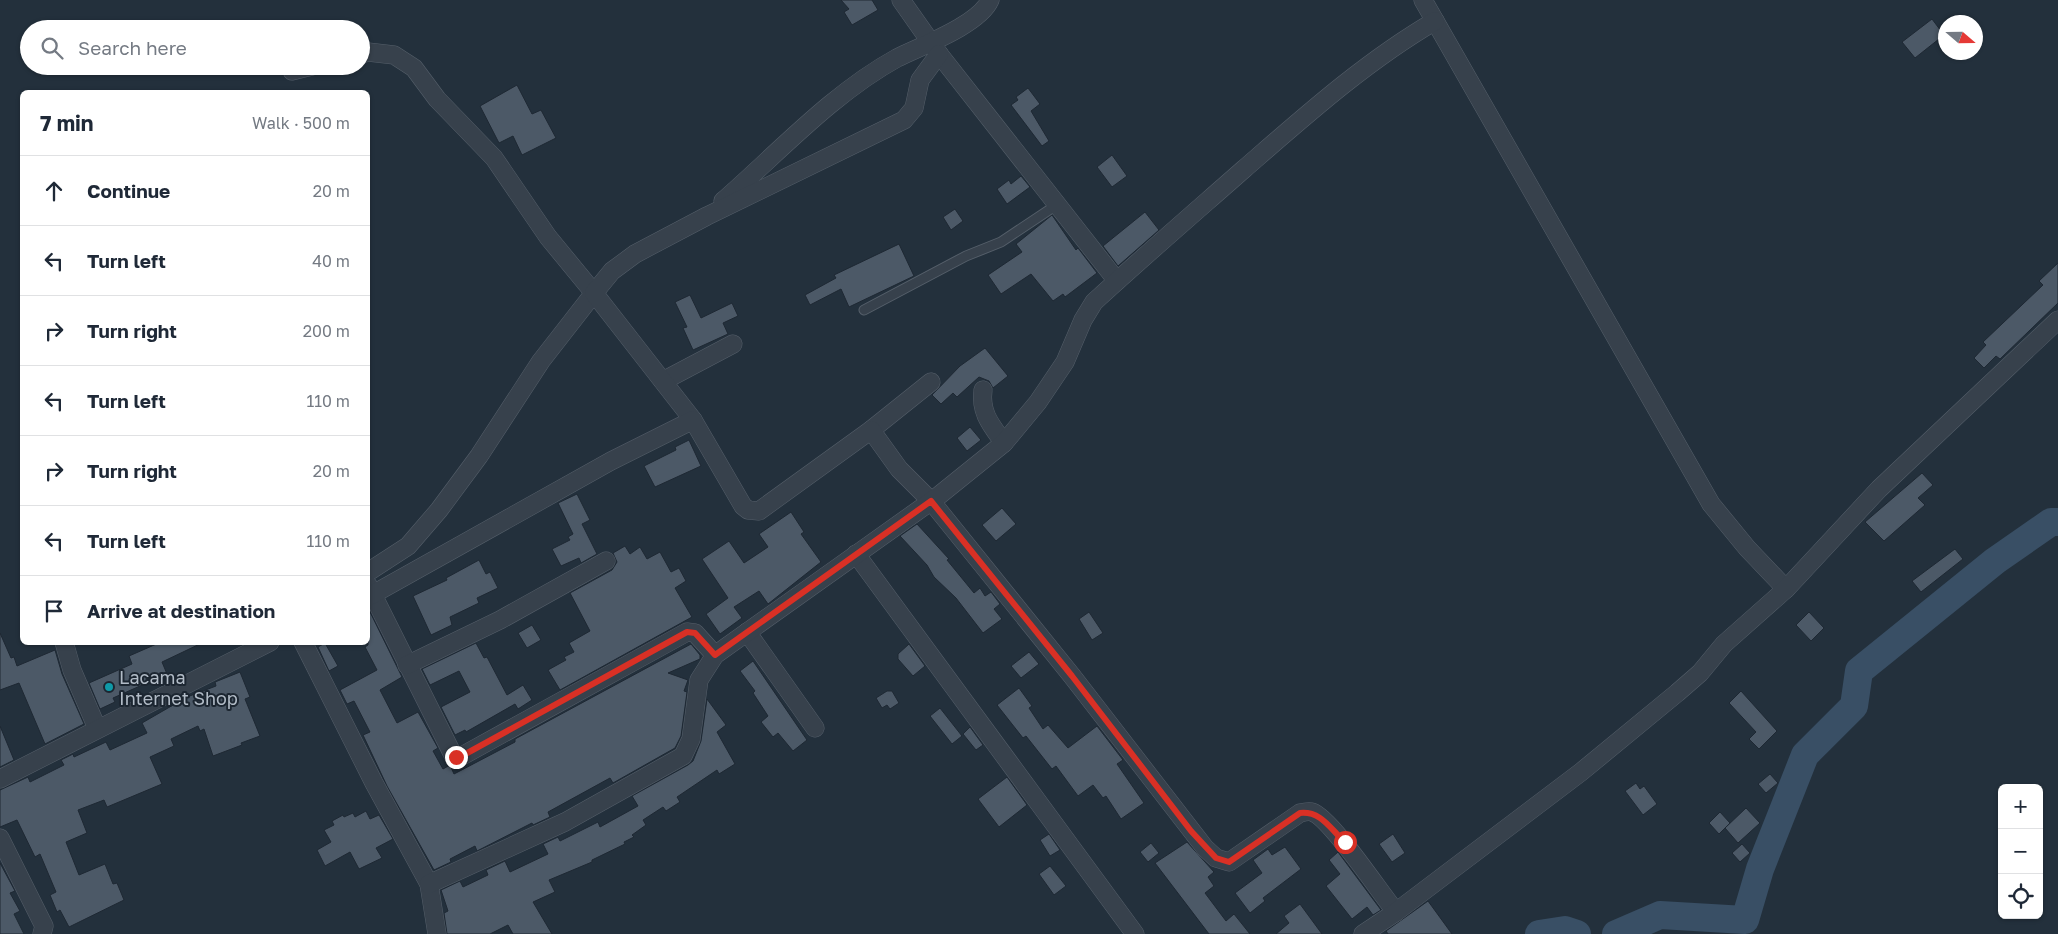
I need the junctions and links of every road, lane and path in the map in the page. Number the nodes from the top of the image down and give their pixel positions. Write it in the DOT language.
graph roads {
  1 [pos="901,0"];
  2 [pos="990,0"];
  3 [pos="1423,0"];
  4 [pos="1435,21"];
  5 [pos="935,48"];
  6 [pos="370,52"];
  7 [pos="1058,204"];
  8 [pos="707,216"];
  9 [pos="1117,280"];
  10 [pos="594,293"];
  11 [pos="864,310"];
  12 [pos="2058,320"];
  13 [pos="733,344"];
  14 [pos="663,381"];
  15 [pos="931,382"];
  16 [pos="983,390"];
  17 [pos="693,420"];
  18 [pos="871,430"];
  19 [pos="1004,443"];
  20 [pos="931,501"];
  21 [pos="856,554"];
  22 [pos="606,561"];
  23 [pos="370,571"];
  24 [pos="1786,588"];
  25 [pos="370,591"];
  26 [pos="370,594"];
  27 [pos="747,632"];
  28 [pos="65,645"];
  29 [pos="264,645"];
  30 [pos="305,645"];
  31 [pos="715,655"];
  32 [pos="407,665"];
  33 [pos="98,728"];
  34 [pos="815,728"];
  35 [pos="0,779"];
  36 [pos="0,838"];
  37 [pos="429,884"];
  38 [pos="1396,912"];
  39 [pos="42,934"];
  40 [pos="437,934"];
  41 [pos="1135,934"];
  42 [pos="1363,934"];
  1 -- 5 [label="street"];
  2 -- 5 [label="street"];
  3 -- 4 [label="street"];
  4 -- 9 [label="street"];
  4 -- 24 [label="street"];
  5 -- 7 [label="street"];
  5 -- 8 [label="street"];
  5 -- 8 [label="street"];
  6 -- 10 [label="street"];
  7 -- 9 [label="street"];
  7 -- 11 [label="lane"];
  8 -- 10 [label="street"];
  9 -- 19 [label="street"];
  10 -- 14 [label="street"];
  10 -- 23 [label="street"];
  12 -- 24 [label="street"];
  13 -- 14 [label="street"];
  14 -- 17 [label="street"];
  15 -- 18 [label="street"];
  16 -- 19 [label="street"];
  17 -- 18 [label="street"];
  17 -- 25 [label="street"];
  18 -- 20 [label="street"];
  19 -- 20 [label="street"];
  20 -- 21 [label="street"];
  20 -- 38 [label="street"];
  21 -- 27 [label="street"];
  21 -- 41 [label="street"];
  22 -- 32 [label="street"];
  24 -- 38 [label="street"];
  26 -- 32 [label="street"];
  27 -- 31 [label="street"];
  27 -- 34 [label="street"];
  28 -- 33 [label="street"];
  29 -- 33 [label="street"];
  30 -- 37 [label="street"];
  31 -- 32 [label="street"];
  31 -- 37 [label="street"];
  33 -- 35 [label="street"];
  36 -- 39 [label="street"];
  37 -- 40 [label="street"];
  38 -- 42 [label="street"];
}
